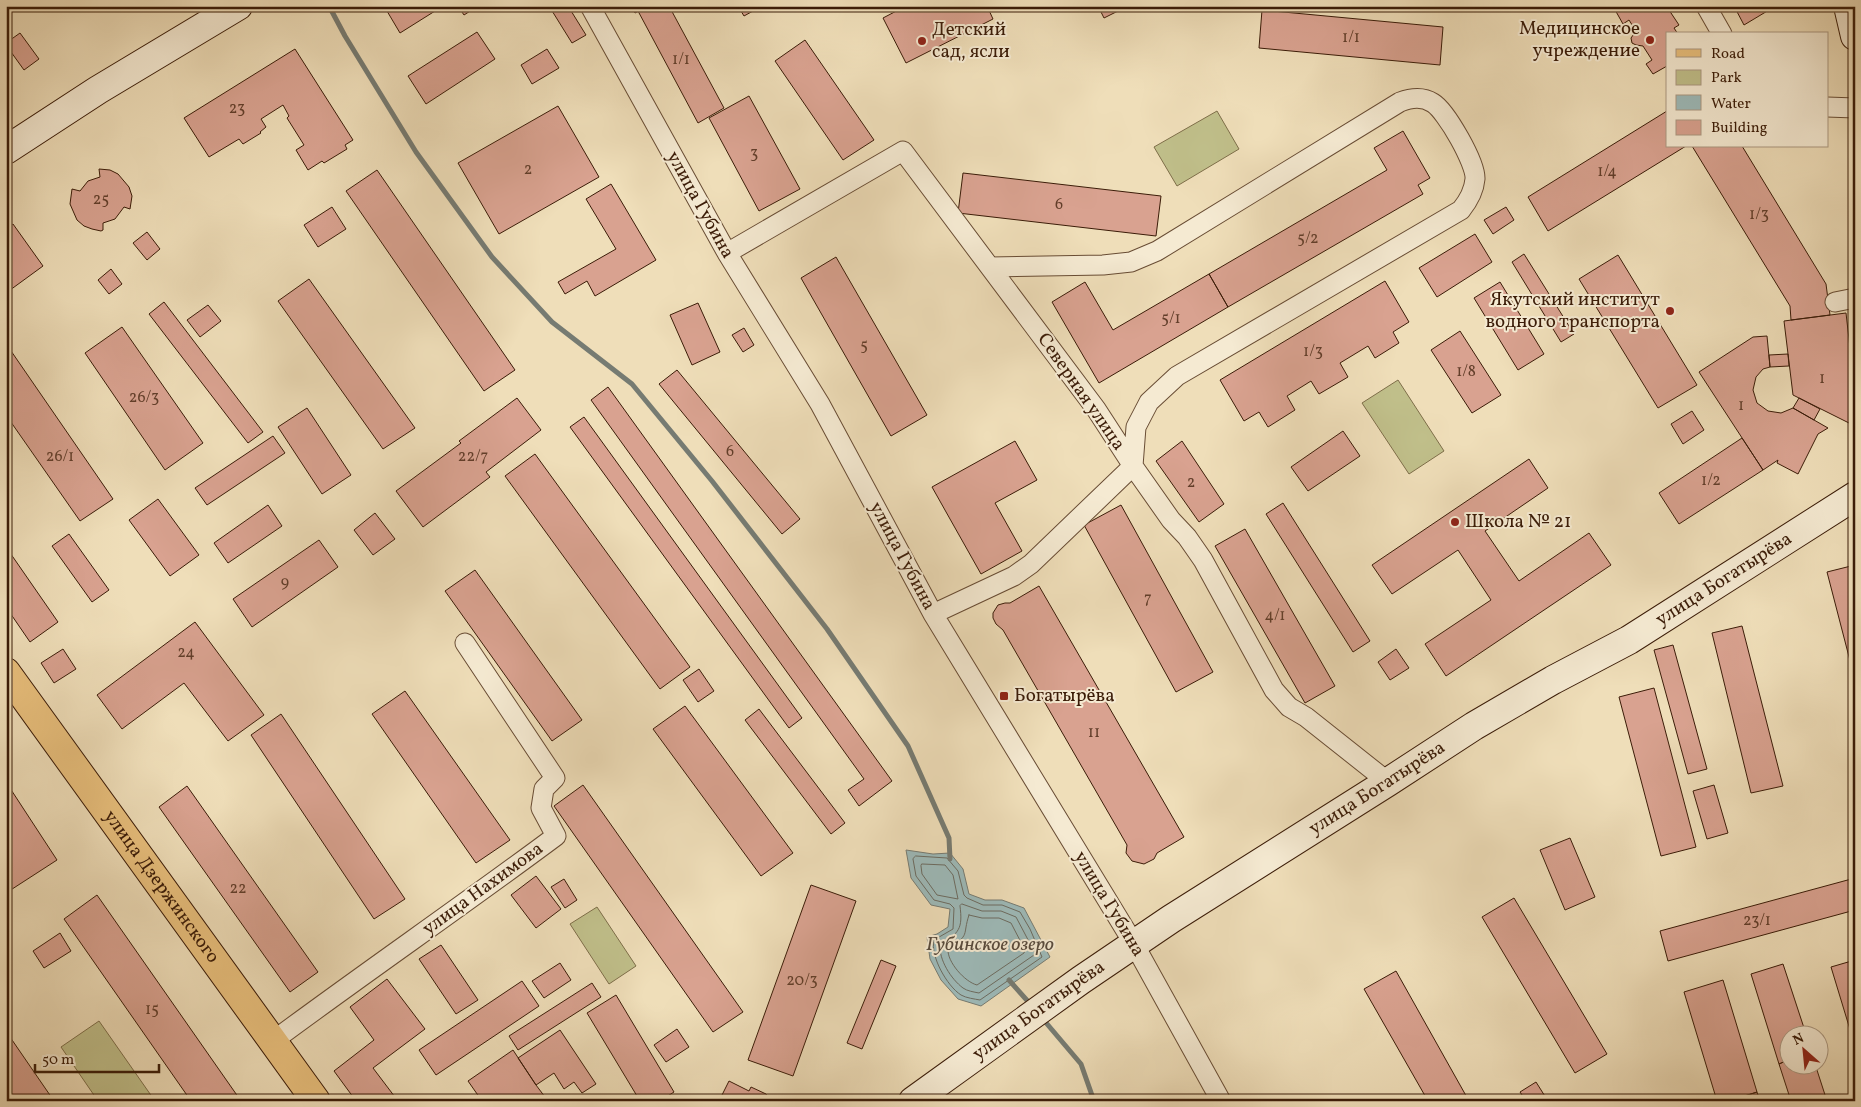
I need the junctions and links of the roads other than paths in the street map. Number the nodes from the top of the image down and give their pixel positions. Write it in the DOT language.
graph roads {
  1 [pos="238,6"];
  2 [pos="590,6"];
  3 [pos="1706,6"];
  4 [pos="1848,6"];
  5 [pos="1721,32"];
  6 [pos="1855,36"];
  7 [pos="1828,107"];
  8 [pos="1855,108"];
  9 [pos="6,150"];
  10 [pos="727,253"];
  11 [pos="990,267"];
  12 [pos="1855,298"];
  13 [pos="1835,302"];
  14 [pos="1133,466"];
  15 [pos="1855,496"];
  16 [pos="933,614"];
  17 [pos="465,644"];
  18 [pos="6,672"];
  19 [pos="1388,782"];
  20 [pos="1134,944"];
  21 [pos="273,1041"];
  22 [pos="316,1101"];
  23 [pos="913,1101"];
  24 [pos="1222,1101"];
  1 -- 9 [label="main road"];
  2 -- 10 [label="street, улица Губина"];
  3 -- 5 [label="street"];
  4 -- 6 [label="main road"];
  7 -- 8 [label="street"];
  10 -- 11 [label="street, Северная улица"];
  10 -- 16 [label="street, улица Губина"];
  11 -- 14 [label="street, Северная улица"];
  11 -- 14 [label="street"];
  12 -- 13 [label="street"];
  14 -- 16 [label="street"];
  14 -- 19 [label="street, Северная улица"];
  15 -- 19 [label="main road, улица Богатырёва"];
  16 -- 20 [label="street, улица Губина"];
  17 -- 21 [label="street, улица Нахимова"];
  18 -- 21 [label="main road, улица Дзержинского"];
  19 -- 20 [label="main road, улица Богатырёва"];
  20 -- 23 [label="main road, улица Богатырёва"];
  20 -- 24 [label="street, улица Губина"];
  21 -- 22 [label="main road, улица Дзержинского"];
}
